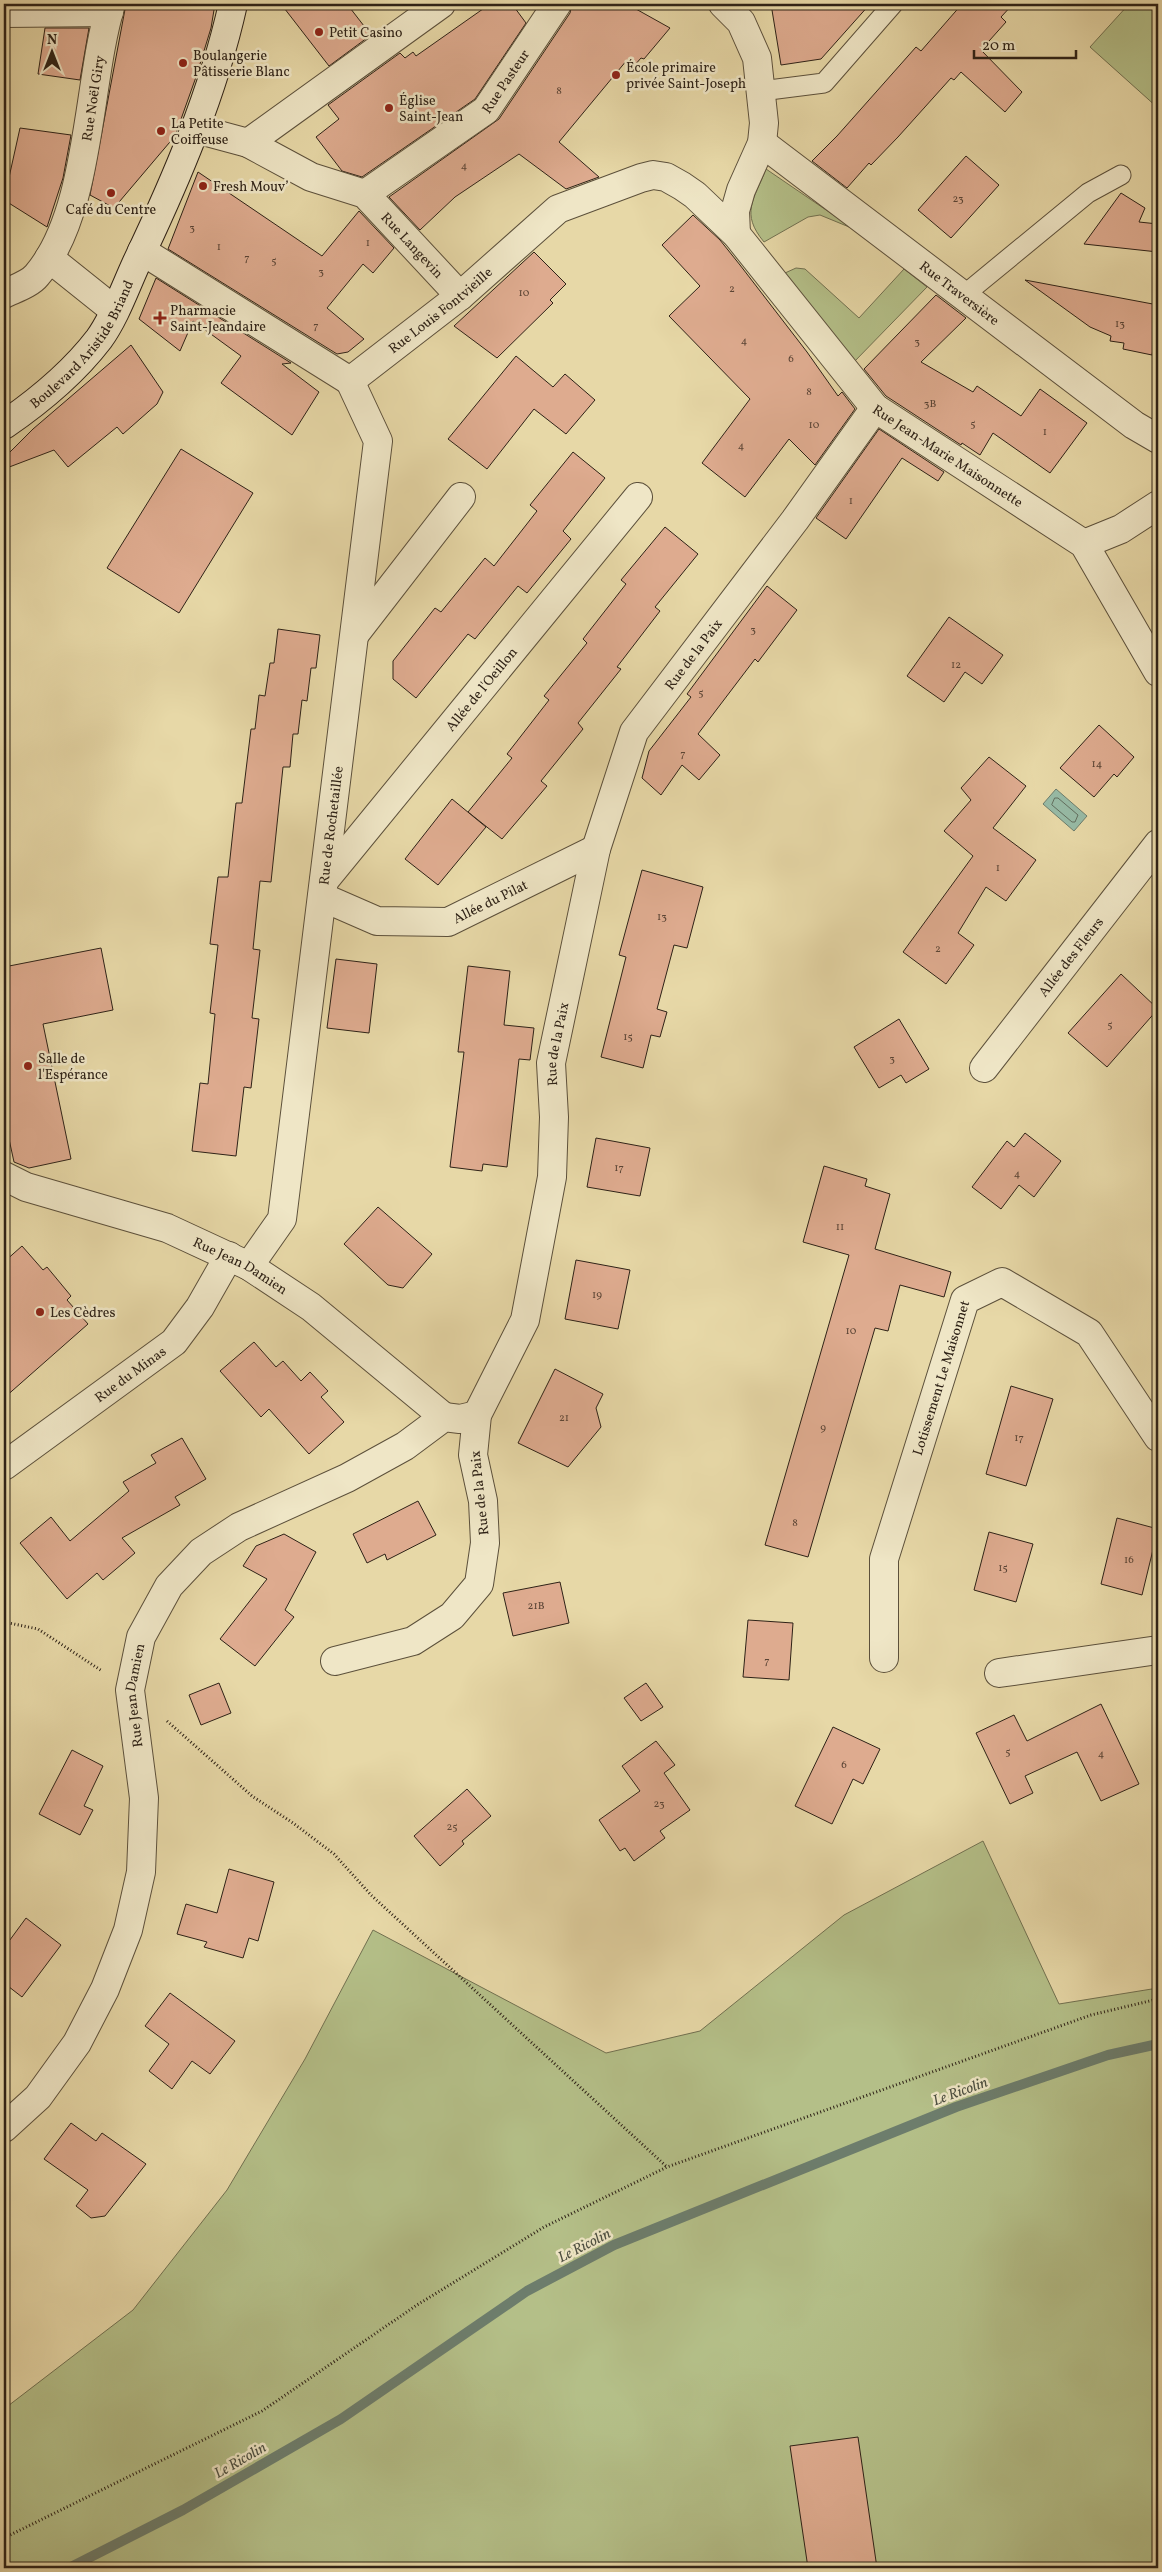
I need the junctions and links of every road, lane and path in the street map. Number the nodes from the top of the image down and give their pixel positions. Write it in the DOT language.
graph roads {
  1 [pos="233,4"];
  2 [pos="441,4"];
  3 [pos="557,4"];
  4 [pos="723,4"];
  5 [pos="893,4"];
  6 [pos="110,8"];
  7 [pos="4,13"];
  8 [pos="761,91"];
  9 [pos="196,129"];
  10 [pos="248,143"];
  11 [pos="762,143"];
  12 [pos="1121,175"];
  13 [pos="365,194"];
  14 [pos="736,234"];
  15 [pos="142,251"];
  16 [pos="49,258"];
  17 [pos="4,294"];
  18 [pos="964,295"];
  19 [pos="460,296"];
  20 [pos="114,310"];
  21 [pos="350,381"];
  22 [pos="875,408"];
  23 [pos="4,425"];
  24 [pos="1158,439"];
  25 [pos="461,498"];
  26 [pos="638,498"];
  27 [pos="1158,505"];
  28 [pos="1084,544"];
  29 [pos="354,635"];
  30 [pos="1158,672"];
  31 [pos="1158,844"];
  32 [pos="596,849"];
  33 [pos="323,889"];
  34 [pos="984,1068"];
  35 [pos="4,1176"];
  36 [pos="239,1261"];
  37 [pos="477,1416"];
  38 [pos="444,1417"];
  39 [pos="1158,1437"];
  40 [pos="4,1466"];
  41 [pos="4,1622"];
  42 [pos="1158,1650"];
  43 [pos="884,1658"];
  44 [pos="335,1661"];
  45 [pos="999,1673"];
  46 [pos="130,1690"];
  47 [pos="1158,1999"];
  48 [pos="4,2128"];
  49 [pos="667,2167"];
  50 [pos="4,2538"];
  1 -- 9 [label="street, Boulevard Aristide Briand"];
  2 -- 10 [label="street"];
  3 -- 13 [label="street, Rue Pasteur"];
  4 -- 8 [label="street"];
  5 -- 8 [label="lane"];
  6 -- 7 [label="street"];
  6 -- 16 [label="street, Rue Noël Giry"];
  8 -- 11 [label="street"];
  9 -- 10 [label="street"];
  9 -- 15 [label="street, Boulevard Aristide Briand"];
  10 -- 13 [label="street"];
  11 -- 14 [label="street"];
  11 -- 18 [label="street, Rue Traversière"];
  12 -- 18 [label="lane"];
  13 -- 19 [label="street, Rue Langevin"];
  14 -- 19 [label="street, Rue Louis Fontvieille"];
  14 -- 22 [label="street, Rue Jean-Marie Maisonnette"];
  15 -- 20 [label="street, Boulevard Aristide Briand"];
  15 -- 21 [label="street"];
  16 -- 17 [label="street, Rue Noël Giry"];
  16 -- 20 [label="street"];
  18 -- 24 [label="street, Rue Traversière"];
  19 -- 21 [label="street, Rue Louis Fontvieille"];
  20 -- 23 [label="street, Boulevard Aristide Briand"];
  21 -- 29 [label="street, Rue de Rochetaillée"];
  22 -- 28 [label="street, Rue Jean-Marie Maisonnette"];
  22 -- 32 [label="street, Rue de la Paix"];
  25 -- 29 [label="street"];
  26 -- 33 [label="street, Allée de l'Oeillon"];
  27 -- 28 [label="street"];
  28 -- 30 [label="street, Rue Jean-Marie Maisonnette"];
  29 -- 33 [label="street, Rue de Rochetaillée"];
  31 -- 34 [label="street, Allée des Fleurs"];
  32 -- 33 [label="street, Allée du Pilat"];
  32 -- 37 [label="street, Rue de la Paix"];
  33 -- 36 [label="street, Rue de Rochetaillée"];
  35 -- 36 [label="street, Rue Jean Damien"];
  36 -- 38 [label="street, Rue Jean Damien"];
  36 -- 40 [label="street, Rue du Minas"];
  37 -- 38 [label="street"];
  37 -- 44 [label="street, Rue de la Paix"];
  38 -- 46 [label="street, Rue Jean Damien"];
  39 -- 43 [label="street, Lotissement Le Maisonnet"];
  41 -- 46 [label="path"];
  42 -- 45 [label="street"];
  46 -- 48 [label="street, Rue Jean Damien"];
  46 -- 49 [label="path"];
  47 -- 49 [label="path"];
  49 -- 50 [label="path"];
}
